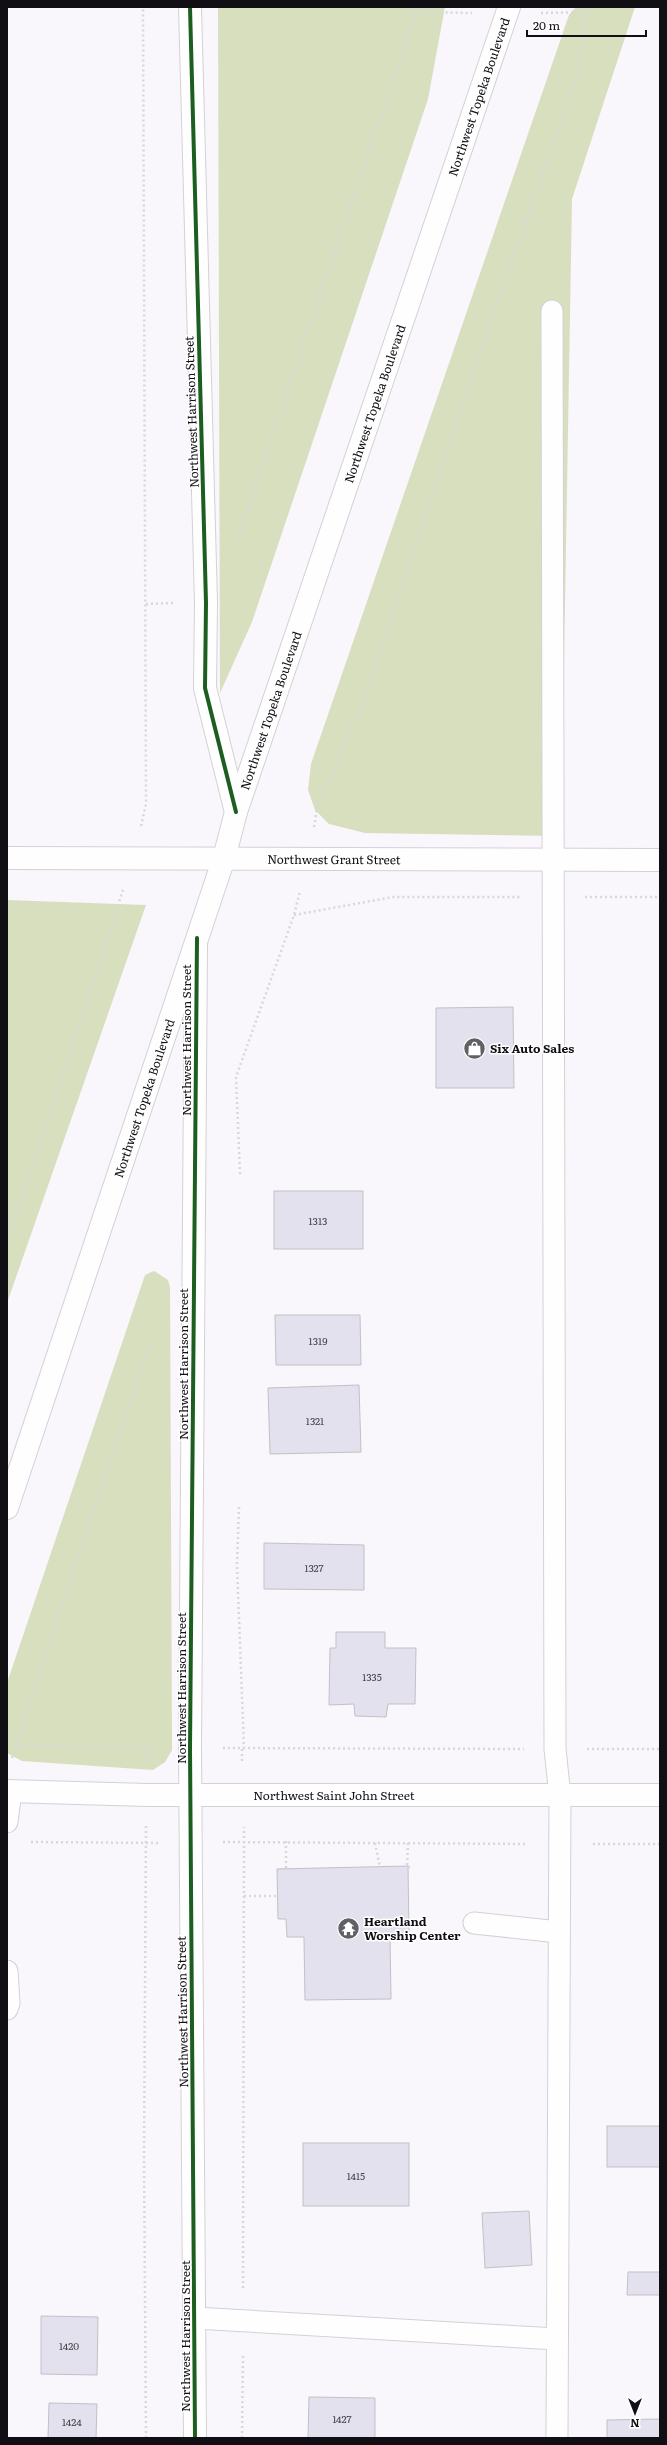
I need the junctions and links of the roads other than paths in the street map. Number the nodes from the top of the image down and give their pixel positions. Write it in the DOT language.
graph roads {
  1 [pos="190,7"];
  2 [pos="509,7"];
  3 [pos="552,311"];
  4 [pos="236,812"];
  5 [pos="7,858"];
  6 [pos="224,858"];
  7 [pos="552,860"];
  8 [pos="660,860"];
  9 [pos="196,938"];
  10 [pos="7,1508"];
  11 [pos="9,1791"];
  12 [pos="190,1794"];
  13 [pos="660,1795"];
  14 [pos="560,1796"];
  15 [pos="7,1822"];
  16 [pos="474,1923"];
  17 [pos="559,1932"];
  18 [pos="7,1970"];
  19 [pos="7,2009"];
  20 [pos="195,2318"];
  21 [pos="557,2339"];
  22 [pos="195,2438"];
  23 [pos="557,2438"];
  1 -- 4 [label="street, Northwest Harrison Street"];
  2 -- 4 [label="street, Northwest Topeka Boulevard"];
  3 -- 7 [label="lane"];
  4 -- 6 [label="street, Northwest Topeka Boulevard"];
  5 -- 6 [label="street, Northwest Grant Street"];
  6 -- 7 [label="street, Northwest Grant Street"];
  6 -- 9 [label="street, Northwest Topeka Boulevard"];
  7 -- 8 [label="street, Northwest Grant Street"];
  7 -- 14 [label="lane"];
  9 -- 10 [label="street, Northwest Topeka Boulevard"];
  9 -- 12 [label="street, Northwest Harrison Street"];
  11 -- 12 [label="street, Northwest Saint John Street"];
  11 -- 15 [label="lane"];
  12 -- 14 [label="street, Northwest Saint John Street"];
  12 -- 20 [label="street, Northwest Harrison Street"];
  13 -- 14 [label="street, Northwest Saint John Street"];
  14 -- 17 [label="lane"];
  16 -- 17 [label="lane"];
  17 -- 21 [label="lane"];
  18 -- 19 [label="lane"];
  20 -- 21 [label="lane"];
  20 -- 22 [label="street, Northwest Harrison Street"];
  21 -- 23 [label="lane"];
}
